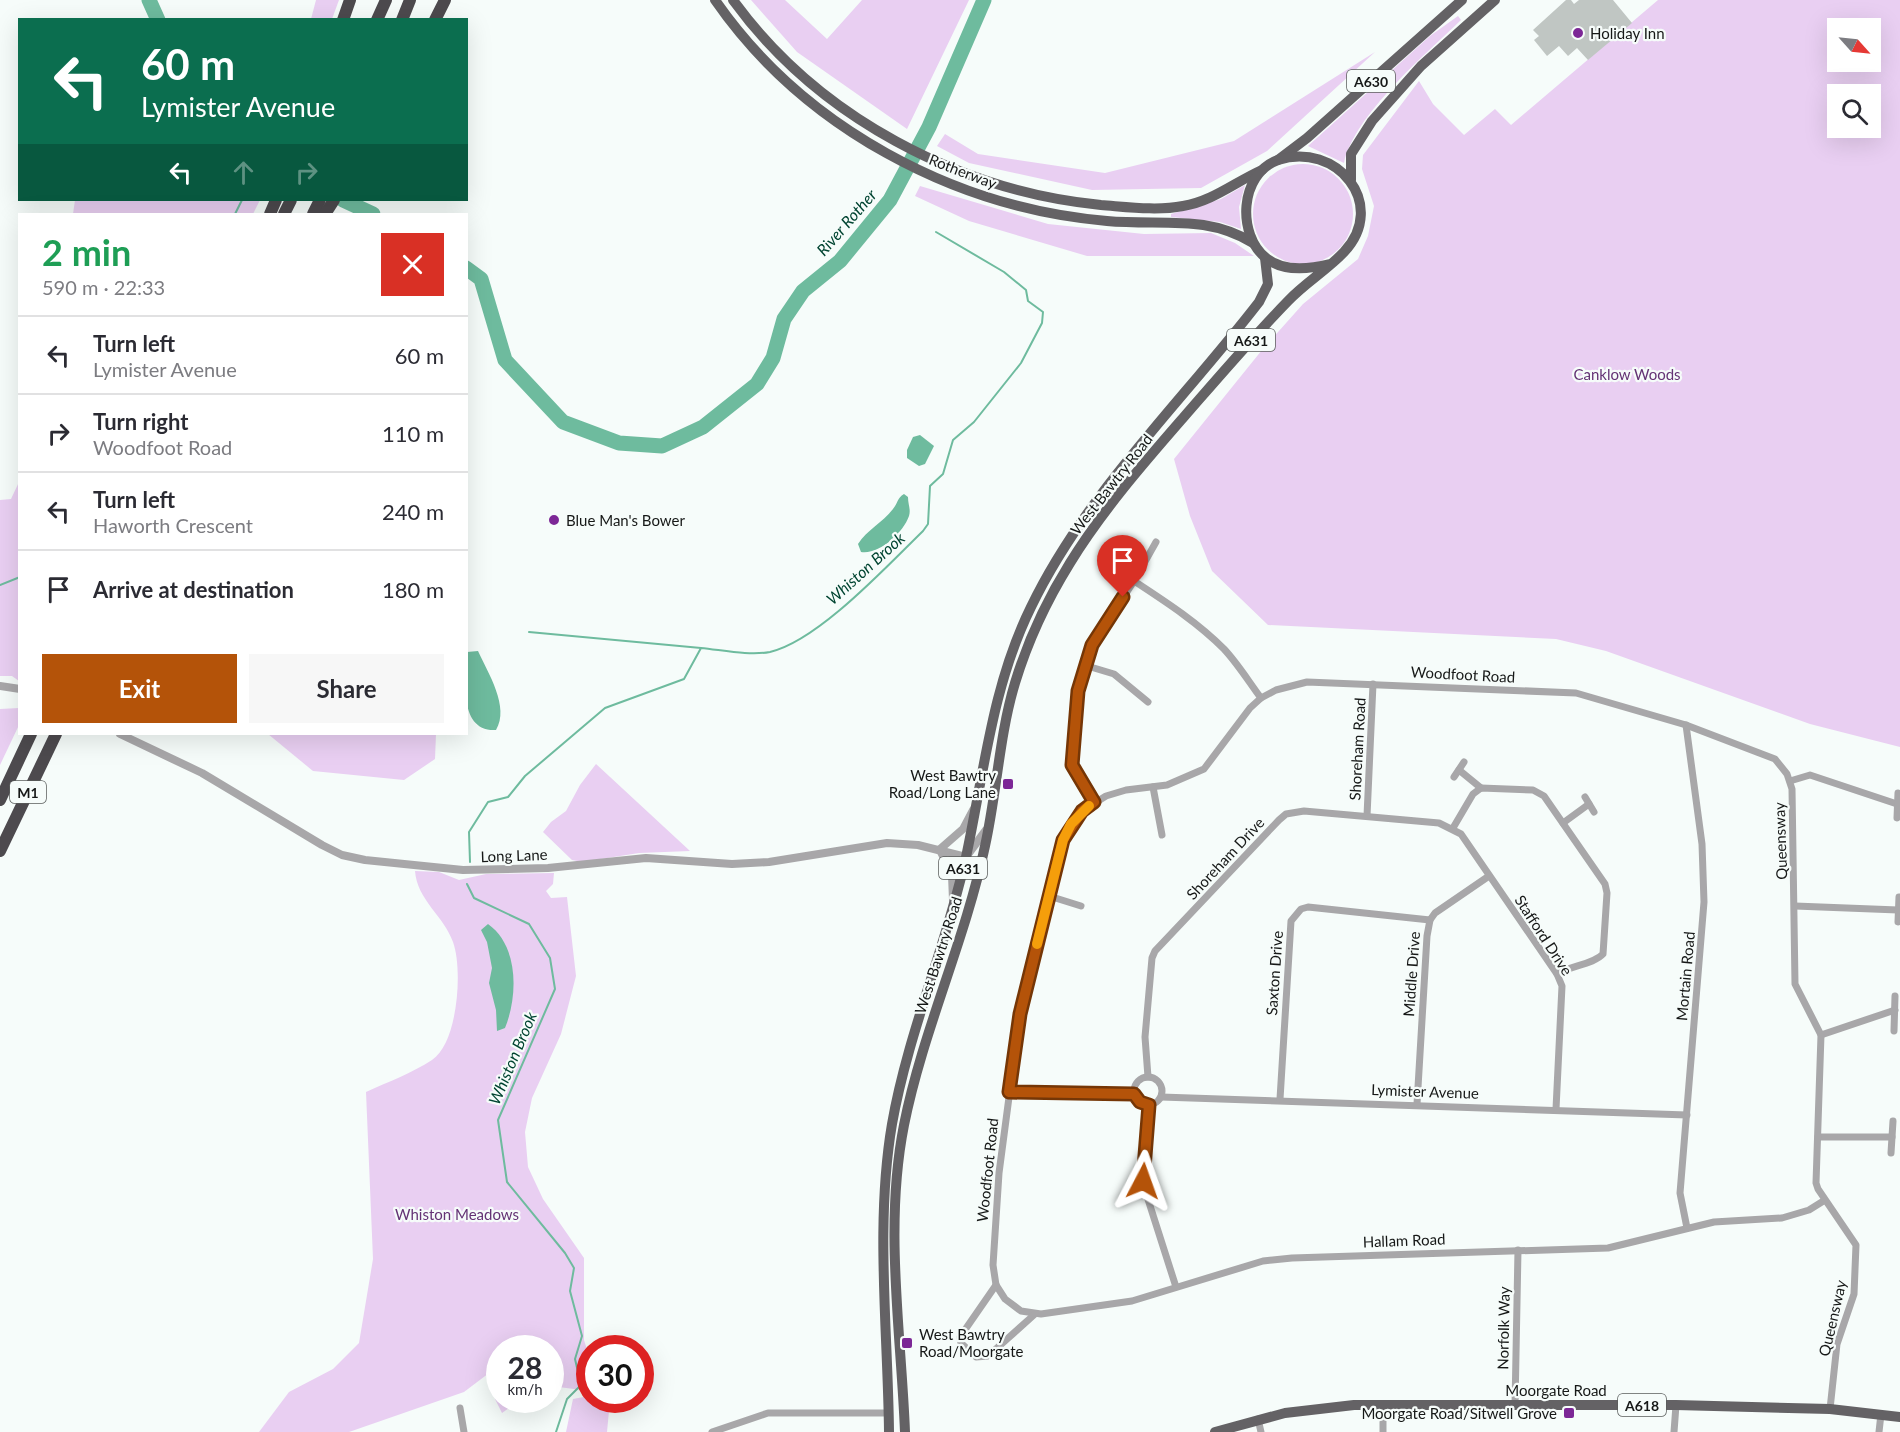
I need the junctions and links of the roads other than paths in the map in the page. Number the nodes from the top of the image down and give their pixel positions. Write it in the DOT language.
graph roads {
  1 [pos="351,0"];
  2 [pos="386,0"];
  3 [pos="410,0"];
  4 [pos="445,0"];
  5 [pos="715,0"];
  6 [pos="733,0"];
  7 [pos="1462,0"];
  8 [pos="1495,0"];
  9 [pos="344,18"];
  10 [pos="378,18"];
  11 [pos="403,18"];
  12 [pos="436,18"];
  13 [pos="1278,160"];
  14 [pos="1265,169"];
  15 [pos="1351,181"];
  16 [pos="1256,245"];
  17 [pos="1265,258"];
  18 [pos="1330,264"];
  19 [pos="1246,346"];
  20 [pos="1217,352"];
  21 [pos="1156,542"];
  22 [pos="1134,581"];
  23 [pos="1084,665"];
  24 [pos="1373,684"];
  25 [pos="0,686"];
  26 [pos="18,689"];
  27 [pos="1261,698"];
  28 [pos="1148,702"];
  29 [pos="1686,725"];
  30 [pos="31,735"];
  31 [pos="56,735"];
  32 [pos="122,735"];
  33 [pos="1464,762"];
  34 [pos="1459,770"];
  35 [pos="1454,777"];
  36 [pos="1790,781"];
  37 [pos="1153,787"];
  38 [pos="1481,788"];
  39 [pos="1898,793"];
  40 [pos="1585,797"];
  41 [pos="0,800"];
  42 [pos="1094,802"];
  43 [pos="1590,804"];
  44 [pos="1897,804"];
  45 [pos="975,805"];
  46 [pos="1594,812"];
  47 [pos="1367,816"];
  48 [pos="990,818"];
  49 [pos="1897,818"];
  50 [pos="1563,823"];
  51 [pos="1453,828"];
  52 [pos="1162,835"];
  53 [pos="939,850"];
  54 [pos="0,851"];
  55 [pos="966,857"];
  56 [pos="1489,876"];
  57 [pos="1049,896"];
  58 [pos="1899,897"];
  59 [pos="1082,906"];
  60 [pos="1795,906"];
  61 [pos="953,909"];
  62 [pos="1898,910"];
  63 [pos="1430,920"];
  64 [pos="1898,922"];
  65 [pos="1557,974"];
  66 [pos="1895,996"];
  67 [pos="1895,1011"];
  68 [pos="1894,1031"];
  69 [pos="1821,1035"];
  70 [pos="1148,1077"];
  71 [pos="1009,1092"];
  72 [pos="1134,1094"];
  73 [pos="1161,1096"];
  74 [pos="1280,1100"];
  75 [pos="1417,1104"];
  76 [pos="1149,1105"];
  77 [pos="1556,1109"];
  78 [pos="1687,1115"];
  79 [pos="1893,1121"];
  80 [pos="1818,1137"];
  81 [pos="1892,1137"];
  82 [pos="1891,1153"];
  83 [pos="1825,1200"];
  84 [pos="1687,1228"];
  85 [pos="1518,1250"];
  86 [pos="996,1285"];
  87 [pos="1176,1287"];
  88 [pos="1035,1314"];
  89 [pos="1383,1405"];
  90 [pos="1676,1405"];
  91 [pos="1515,1406"];
  92 [pos="460,1408"];
  93 [pos="1830,1409"];
  94 [pos="889,1413"];
  95 [pos="1881,1414"];
  96 [pos="1900,1417"];
  97 [pos="1258,1419"];
  98 [pos="464,1432"];
  99 [pos="712,1432"];
  100 [pos="889,1432"];
  101 [pos="906,1432"];
  102 [pos="1215,1432"];
  103 [pos="1261,1432"];
  104 [pos="1383,1432"];
  105 [pos="1674,1432"];
  106 [pos="1879,1432"];
  1 -- 9 [label="highway"];
  2 -- 10 [label="highway"];
  3 -- 11 [label="highway"];
  4 -- 12 [label="highway"];
  5 -- 16 [label="main road, Rotherway"];
  6 -- 14 [label="main road, Rotherway"];
  7 -- 13 [label="main road, A630"];
  8 -- 15 [label="main road, A630"];
  13 -- 14 [label="main road"];
  13 -- 15 [label="main road"];
  14 -- 16 [label="main road"];
  15 -- 18 [label="main road"];
  16 -- 17 [label="main road"];
  17 -- 18 [label="main road"];
  17 -- 20 [label="main road, West Bawtry Road / A631"];
  18 -- 19 [label="main road, West Bawtry Road / A631"];
  19 -- 20 [label="main road, A631"];
  19 -- 48 [label="main road, West Bawtry Road / A631"];
  20 -- 45 [label="main road, West Bawtry Road / A631"];
  21 -- 22 [label="street"];
  22 -- 23 [label="street"];
  22 -- 27 [label="street"];
  23 -- 28 [label="street"];
  23 -- 42 [label="street"];
  24 -- 27 [label="street, Woodfoot Road"];
  24 -- 29 [label="street, Woodfoot Road"];
  24 -- 47 [label="street, Shoreham Road"];
  25 -- 26 [label="street"];
  27 -- 37 [label="street, Woodfoot Road"];
  29 -- 36 [label="street, Woodfoot Road"];
  29 -- 78 [label="street, Mortain Road"];
  30 -- 41 [label="highway, M1"];
  31 -- 54 [label="highway, M1"];
  32 -- 53 [label="street, Long Lane"];
  33 -- 34 [label="street"];
  34 -- 35 [label="street"];
  34 -- 38 [label="street"];
  36 -- 44 [label="street, Queensway"];
  36 -- 60 [label="street, Queensway"];
  37 -- 42 [label="street, Woodfoot Road"];
  37 -- 52 [label="street"];
  38 -- 50 [label="street"];
  38 -- 51 [label="street"];
  39 -- 44 [label="street"];
  40 -- 43 [label="street"];
  42 -- 57 [label="street, Woodfoot Road"];
  43 -- 46 [label="street"];
  43 -- 50 [label="street"];
  44 -- 49 [label="street"];
  45 -- 53 [label="street"];
  45 -- 55 [label="main road, West Bawtry Road / A631"];
  47 -- 51 [label="street, Shoreham Drive"];
  47 -- 70 [label="street, Shoreham Drive"];
  48 -- 55 [label="street, A631"];
  48 -- 101 [label="main road, West Bawtry Road / A631"];
  50 -- 65 [label="street"];
  51 -- 56 [label="street, Stafford Drive"];
  53 -- 55 [label="street, Long Lane"];
  53 -- 61 [label="street, A631"];
  55 -- 61 [label="main road, West Bawtry Road / A631"];
  56 -- 63 [label="street, Middle Drive"];
  56 -- 65 [label="street, Stafford Drive"];
  57 -- 59 [label="street"];
  57 -- 71 [label="street, Woodfoot Road"];
  58 -- 62 [label="street"];
  60 -- 62 [label="street"];
  60 -- 69 [label="street, Queensway"];
  61 -- 94 [label="main road, West Bawtry Road / A631"];
  62 -- 64 [label="street"];
  63 -- 74 [label="street, Saxton Drive"];
  63 -- 75 [label="street, Middle Drive"];
  65 -- 77 [label="street, Stafford Drive"];
  66 -- 67 [label="street"];
  67 -- 68 [label="street"];
  67 -- 69 [label="street"];
  69 -- 80 [label="street, Queensway"];
  70 -- 72 [label="street"];
  70 -- 73 [label="street"];
  71 -- 72 [label="street"];
  71 -- 86 [label="street, Woodfoot Road"];
  72 -- 76 [label="street"];
  73 -- 74 [label="street, Lymister Avenue"];
  73 -- 76 [label="street"];
  74 -- 75 [label="street, Lymister Avenue"];
  75 -- 77 [label="street, Lymister Avenue"];
  76 -- 87 [label="street"];
  77 -- 78 [label="street, Lymister Avenue"];
  78 -- 84 [label="street, Mortain Road"];
  79 -- 81 [label="street"];
  80 -- 81 [label="street"];
  80 -- 83 [label="street, Queensway"];
  81 -- 82 [label="street"];
  83 -- 84 [label="street, Hallam Road"];
  83 -- 93 [label="street, Queensway"];
  84 -- 85 [label="street, Hallam Road"];
  85 -- 87 [label="street, Hallam Road"];
  85 -- 91 [label="street, Norfolk Way"];
  86 -- 88 [label="street"];
  86 -- 88 [label="street"];
  87 -- 88 [label="street, Hallam Road"];
  89 -- 91 [label="main road, Moorgate Road / A618"];
  89 -- 97 [label="main road, Moorgate Road / A618"];
  89 -- 104 [label="street"];
  90 -- 91 [label="main road, Moorgate Road / A618"];
  90 -- 93 [label="main road, Moorgate Road / A618"];
  90 -- 105 [label="street"];
  92 -- 98 [label="street"];
  93 -- 95 [label="main road, Moorgate Road / A618"];
  94 -- 99 [label="street"];
  94 -- 100 [label="main road, West Bawtry Road / A631"];
  95 -- 96 [label="main road, Moorgate Road / A618"];
  95 -- 106 [label="street"];
  97 -- 102 [label="main road, Moorgate Road / A618"];
  97 -- 103 [label="street"];
}
